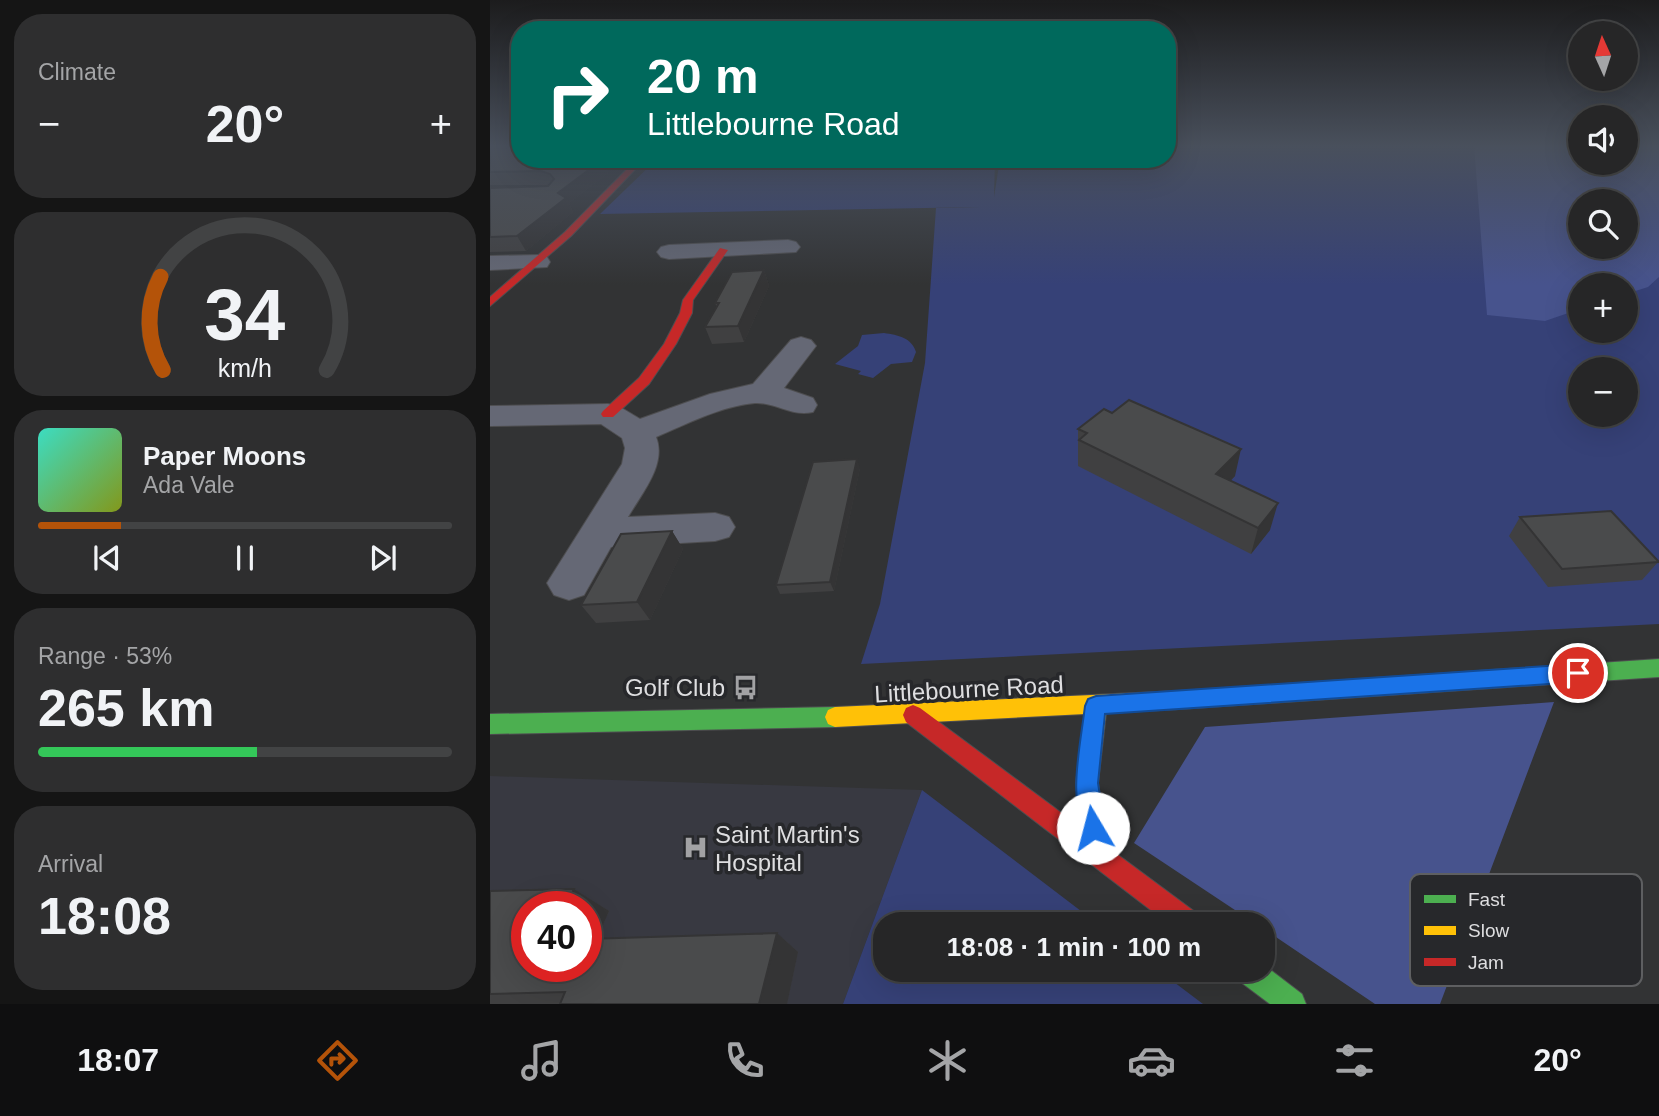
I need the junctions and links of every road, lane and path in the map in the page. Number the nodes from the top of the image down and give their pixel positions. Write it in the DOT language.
graph roads {
  1 [pos="608,192"];
  2 [pos="788,247"];
  3 [pos="723,250"];
  4 [pos="669,252"];
  5 [pos="538,262"];
  6 [pos="490,263"];
  7 [pos="490,303"];
  8 [pos="801,346"];
  9 [pos="762,394"];
  10 [pos="801,405"];
  11 [pos="490,416"];
  12 [pos="622,423"];
  13 [pos="715,527"];
  14 [pos="600,533"];
  15 [pos="569,583"];
  16 [pos="1659,668"];
  17 [pos="1096,706"];
  18 [pos="914,715"];
  19 [pos="490,724"];
  20 [pos="1096,851"];
  21 [pos="1175,912"];
  22 [pos="1264,982"];
  23 [pos="1292,1004"];
  1 -- 5 [label="street"];
  2 -- 3 [label="street"];
  3 -- 4 [label="street"];
  3 -- 12 [label="street"];
  5 -- 6 [label="street"];
  5 -- 7 [label="street"];
  8 -- 9 [label="street"];
  9 -- 10 [label="street"];
  9 -- 12 [label="street"];
  11 -- 12 [label="street"];
  12 -- 14 [label="street"];
  13 -- 14 [label="street"];
  14 -- 15 [label="street"];
  16 -- 17 [label="street, Littlebourne Road"];
  17 -- 18 [label="street, Littlebourne Road"];
  17 -- 20 [label="street"];
  18 -- 19 [label="street, Littlebourne Road"];
  18 -- 20 [label="street"];
  20 -- 21 [label="street"];
  22 -- 23 [label="street"];
}
